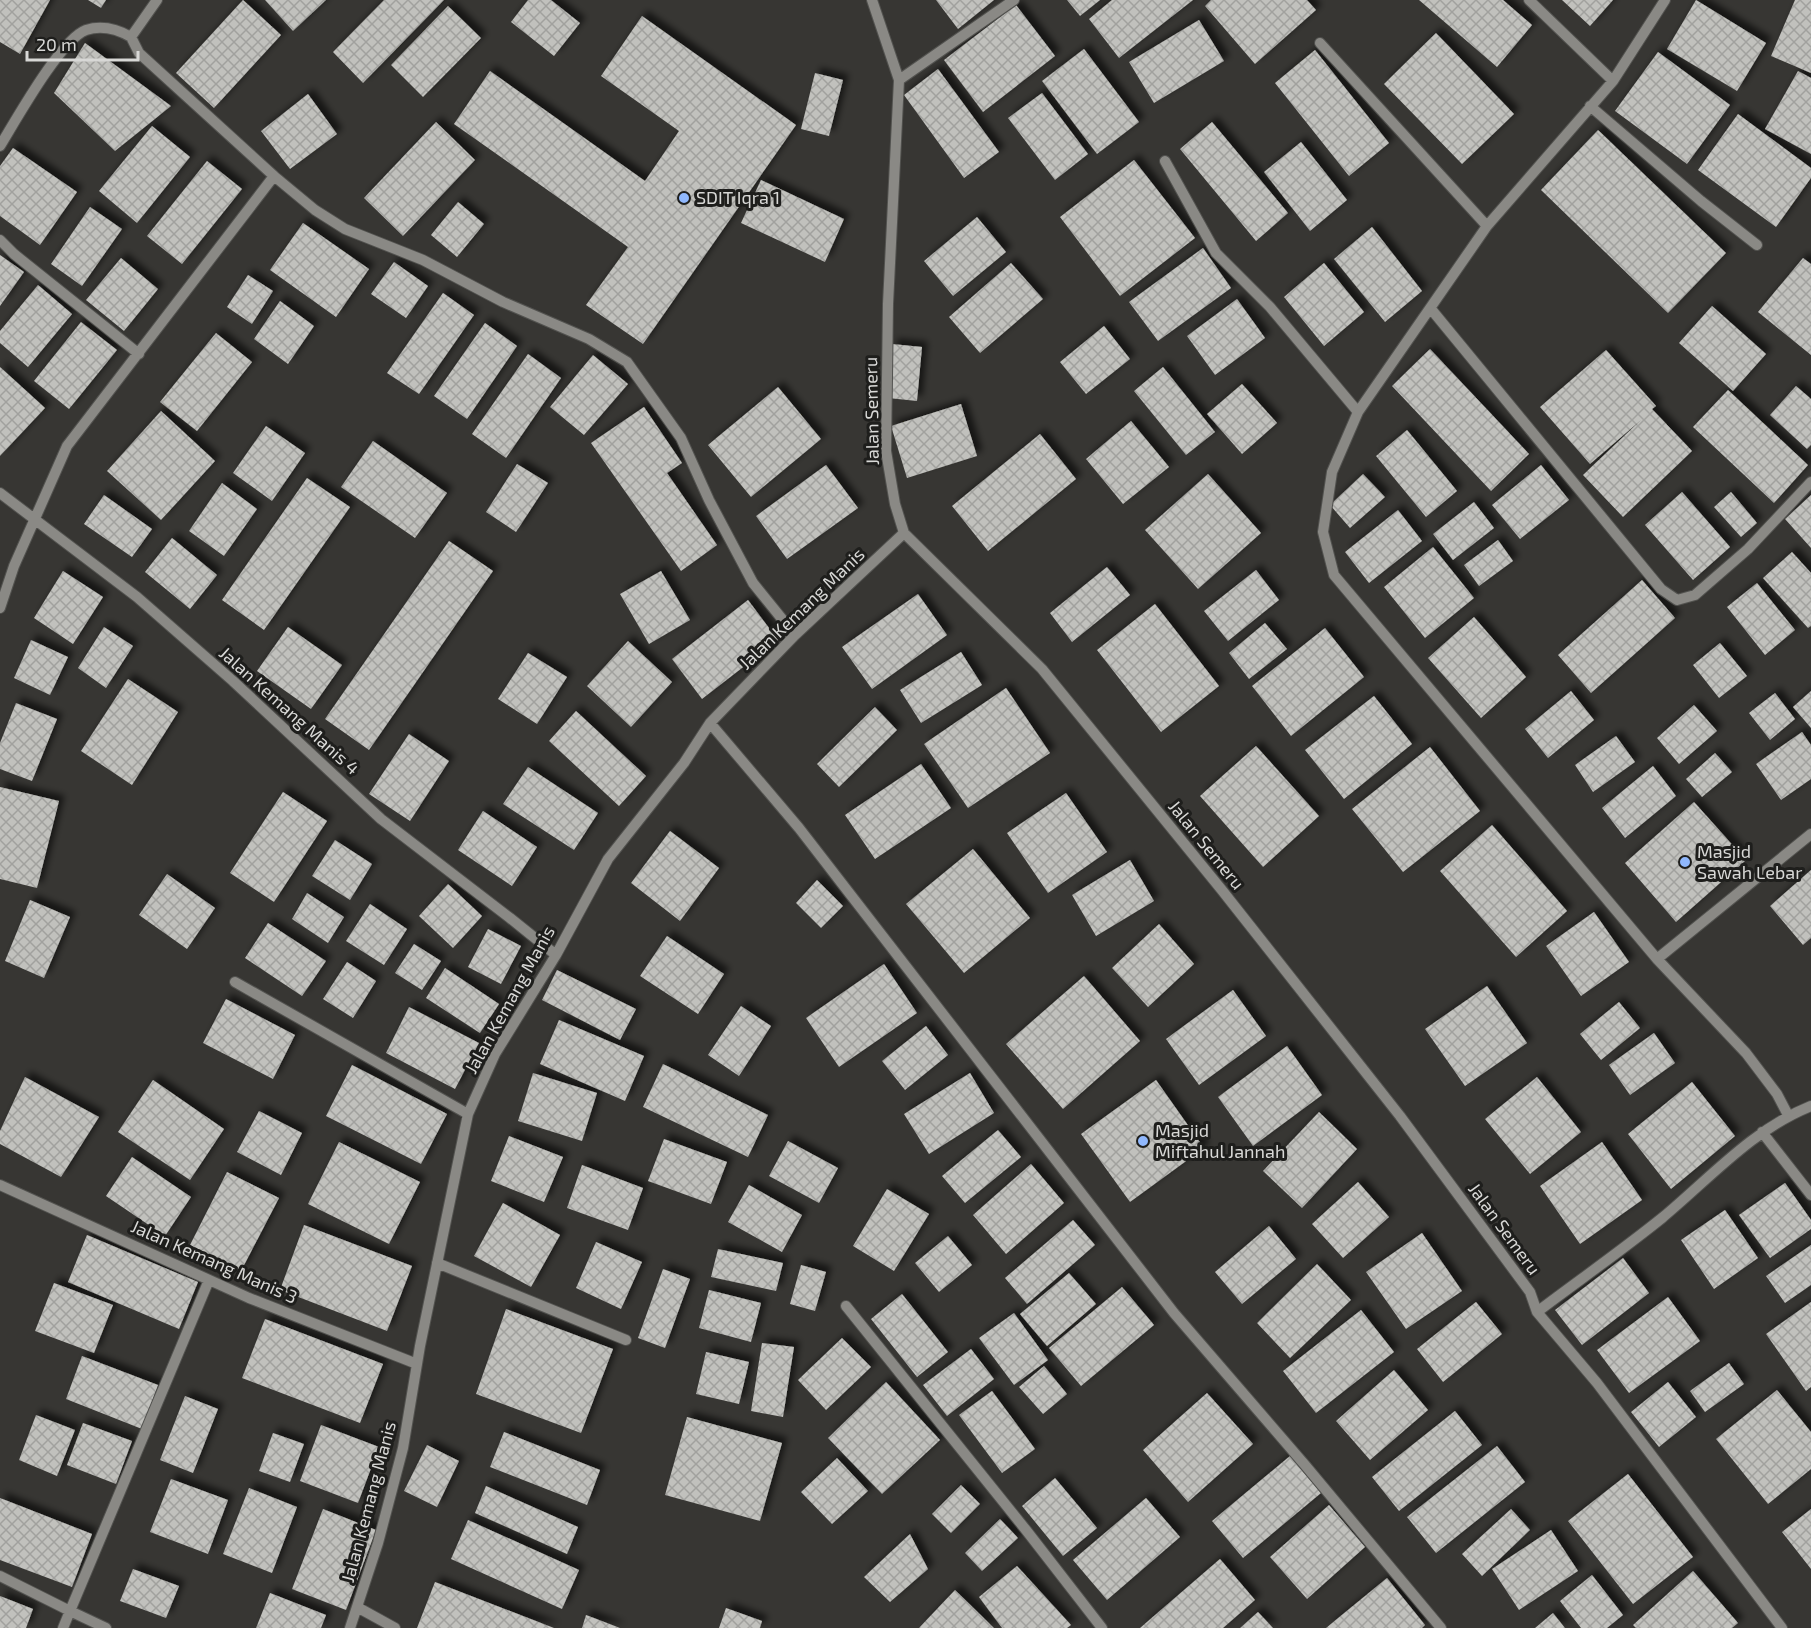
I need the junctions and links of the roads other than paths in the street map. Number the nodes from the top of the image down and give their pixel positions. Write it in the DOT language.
graph roads {
  1 [pos="157,0"];
  2 [pos="872,0"];
  3 [pos="1014,0"];
  4 [pos="1529,0"];
  5 [pos="1665,0"];
  6 [pos="131,37"];
  7 [pos="1320,43"];
  8 [pos="898,80"];
  9 [pos="1613,81"];
  10 [pos="1590,106"];
  11 [pos="0,146"];
  12 [pos="1165,160"];
  13 [pos="274,176"];
  14 [pos="1487,226"];
  15 [pos="0,240"];
  16 [pos="1757,245"];
  17 [pos="1431,309"];
  18 [pos="139,354"];
  19 [pos="1358,412"];
  20 [pos="1811,482"];
  21 [pos="0,492"];
  22 [pos="36,519"];
  23 [pos="904,533"];
  24 [pos="0,608"];
  25 [pos="795,635"];
  26 [pos="710,723"];
  27 [pos="1811,834"];
  28 [pos="556,955"];
  29 [pos="1657,959"];
  30 [pos="235,982"];
  31 [pos="1811,1106"];
  32 [pos="468,1114"];
  33 [pos="1788,1115"];
  34 [pos="1762,1132"];
  35 [pos="0,1185"];
  36 [pos="1811,1195"];
  37 [pos="436,1263"];
  38 [pos="208,1280"];
  39 [pos="846,1306"];
  40 [pos="1537,1312"];
  41 [pos="626,1340"];
  42 [pos="417,1364"];
  43 [pos="0,1576"];
  44 [pos="357,1607"];
  45 [pos="70,1611"];
  46 [pos="63,1628"];
  47 [pos="106,1628"];
  48 [pos="350,1628"];
  49 [pos="395,1628"];
  50 [pos="1102,1628"];
  51 [pos="1441,1628"];
  52 [pos="1782,1628"];
  1 -- 6 [label="street"];
  2 -- 8 [label="street, Jalan Semeru"];
  3 -- 8 [label="street"];
  4 -- 9 [label="street"];
  5 -- 9 [label="street"];
  6 -- 11 [label="street"];
  6 -- 13 [label="street"];
  7 -- 14 [label="street"];
  8 -- 23 [label="street, Jalan Semeru"];
  9 -- 10 [label="street"];
  10 -- 14 [label="street"];
  10 -- 16 [label="street"];
  12 -- 19 [label="street"];
  13 -- 18 [label="street"];
  13 -- 25 [label="street"];
  14 -- 17 [label="street"];
  15 -- 18 [label="street"];
  17 -- 19 [label="street"];
  17 -- 20 [label="street"];
  18 -- 22 [label="street"];
  19 -- 29 [label="street"];
  21 -- 22 [label="street, Jalan Kemang Manis 4"];
  22 -- 24 [label="street"];
  22 -- 28 [label="street, Jalan Kemang Manis 4"];
  23 -- 25 [label="street, Jalan Kemang Manis"];
  23 -- 40 [label="street, Jalan Semeru"];
  25 -- 26 [label="street, Jalan Kemang Manis"];
  26 -- 28 [label="street, Jalan Kemang Manis"];
  26 -- 51 [label="street"];
  27 -- 29 [label="street"];
  28 -- 32 [label="street, Jalan Kemang Manis"];
  29 -- 33 [label="street"];
  30 -- 32 [label="street"];
  31 -- 33 [label="street"];
  32 -- 37 [label="street, Jalan Kemang Manis"];
  33 -- 34 [label="street"];
  34 -- 36 [label="street"];
  34 -- 40 [label="street"];
  35 -- 38 [label="street, Jalan Kemang Manis 3"];
  37 -- 41 [label="street"];
  37 -- 42 [label="street, Jalan Kemang Manis"];
  38 -- 42 [label="street, Jalan Kemang Manis 3"];
  38 -- 45 [label="street"];
  39 -- 50 [label="street"];
  40 -- 52 [label="street, Jalan Semeru"];
  42 -- 44 [label="street, Jalan Kemang Manis"];
  43 -- 45 [label="street"];
  44 -- 48 [label="street, Jalan Kemang Manis"];
  44 -- 49 [label="street"];
  45 -- 46 [label="street"];
  45 -- 47 [label="street"];
}
